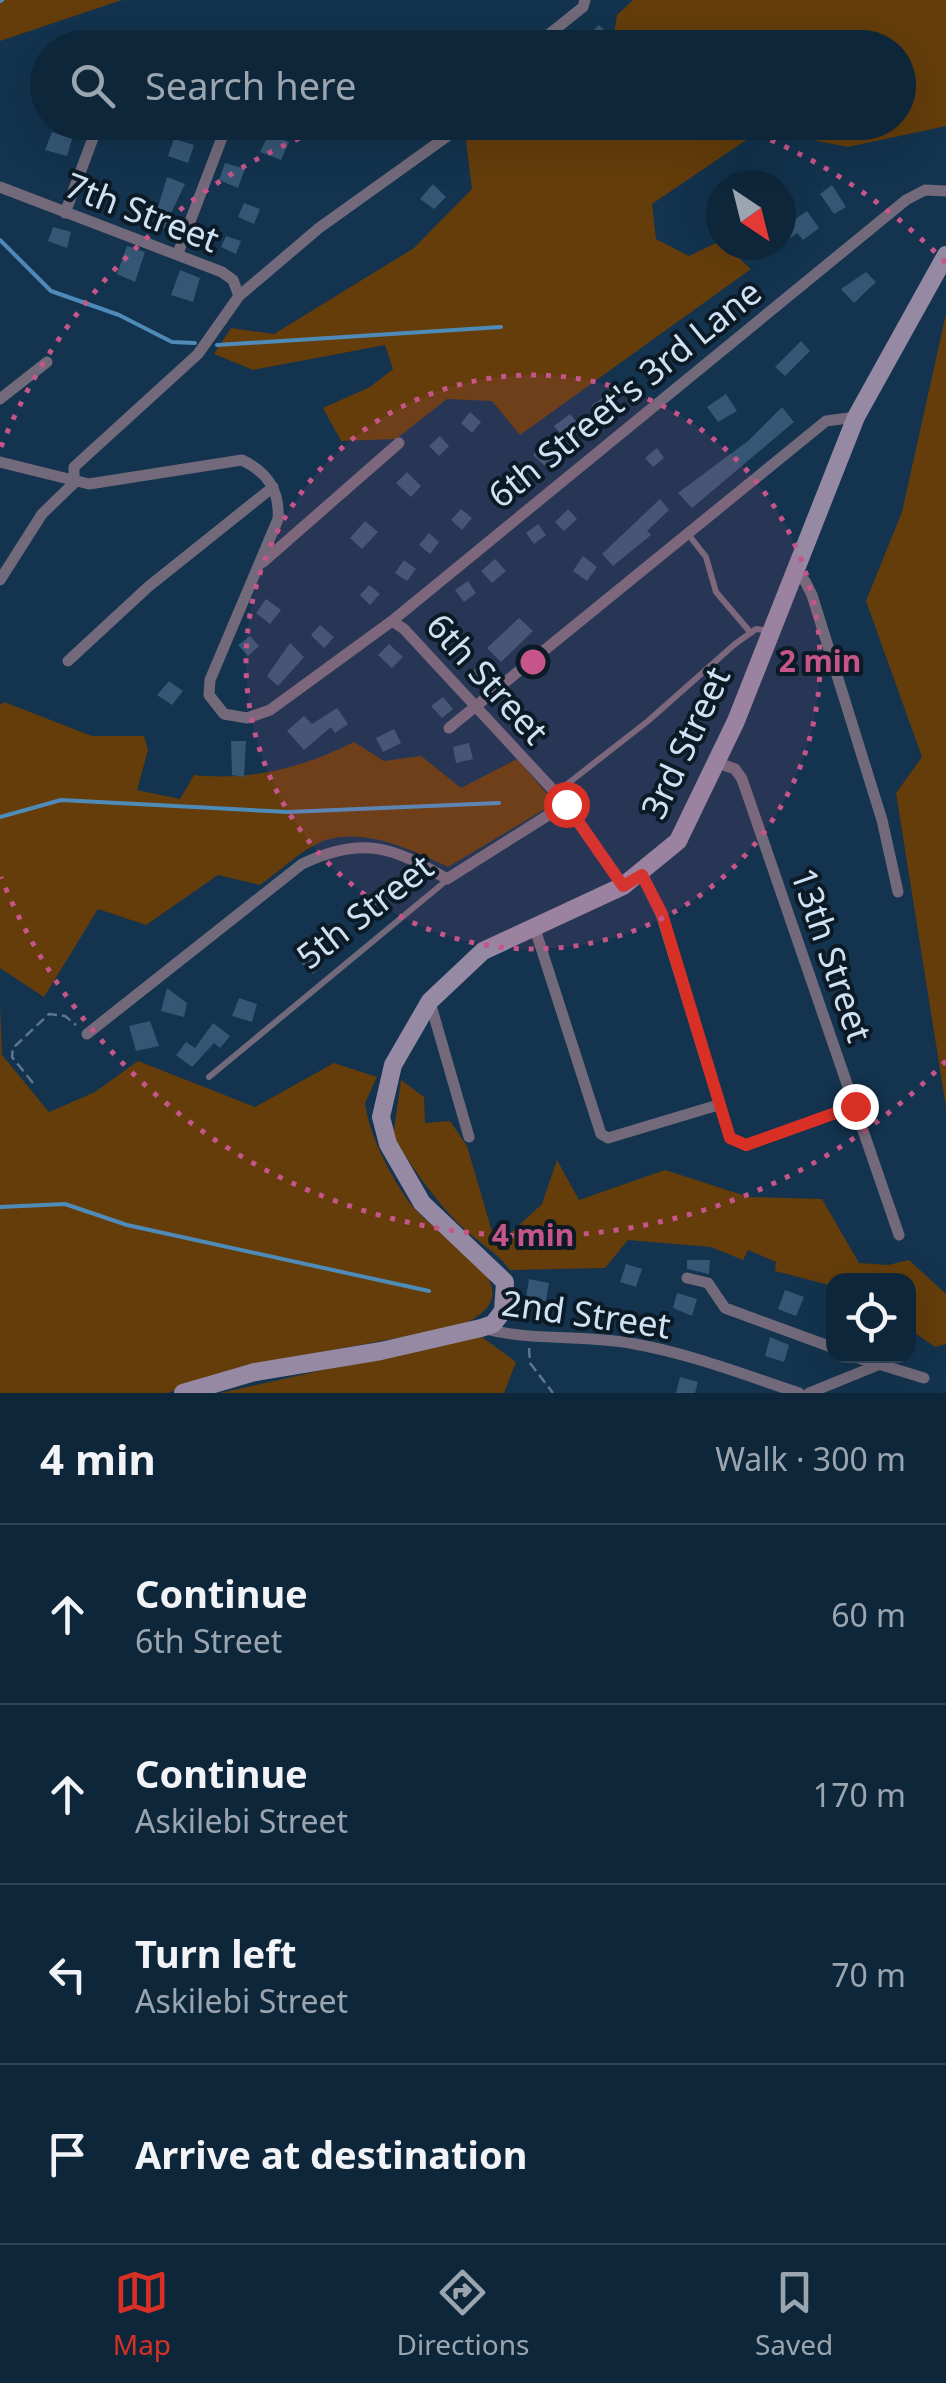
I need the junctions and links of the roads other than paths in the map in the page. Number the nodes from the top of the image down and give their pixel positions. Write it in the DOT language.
graph roads {
  1 [pos="585,0"];
  2 [pos="554,30"];
  3 [pos="93,140"];
  4 [pos="221,140"];
  5 [pos="442,140"];
  6 [pos="0,187"];
  7 [pos="946,192"];
  8 [pos="65,213"];
  9 [pos="178,253"];
  10 [pos="946,255"];
  11 [pos="239,296"];
  12 [pos="46,362"];
  13 [pos="0,399"];
  14 [pos="856,418"];
  15 [pos="399,443"];
  16 [pos="0,462"];
  17 [pos="74,484"];
  18 [pos="273,487"];
  19 [pos="687,533"];
  20 [pos="262,563"];
  21 [pos="793,574"];
  22 [pos="0,580"];
  23 [pos="392,621"];
  24 [pos="772,631"];
  25 [pos="750,633"];
  26 [pos="68,661"];
  27 [pos="472,706"];
  28 [pos="449,728"];
  29 [pos="718,763"];
  30 [pos="556,793"];
  31 [pos="566,804"];
  32 [pos="642,875"];
  33 [pos="447,879"];
  34 [pos="623,886"];
  35 [pos="898,892"];
  36 [pos="534,926"];
  37 [pos="430,1001"];
  38 [pos="87,1034"];
  39 [pos="209,1077"];
  40 [pos="718,1106"];
  41 [pos="855,1106"];
  42 [pos="469,1137"];
  43 [pos="899,1234"];
  44 [pos="688,1278"];
  45 [pos="481,1328"];
  46 [pos="826,1345"];
  47 [pos="872,1363"];
  48 [pos="878,1365"];
  49 [pos="924,1378"];
  50 [pos="183,1393"];
  51 [pos="798,1393"];
  52 [pos="808,1393"];
  1 -- 2 [label="street"];
  3 -- 8 [label="street"];
  4 -- 9 [label="street"];
  5 -- 11 [label="street"];
  6 -- 8 [label="street, 7th Street"];
  7 -- 23 [label="street, 6th Street's 3rd Lane"];
  8 -- 9 [label="street, 7th Street"];
  9 -- 11 [label="street, 7th Street"];
  10 -- 14 [label="street, 3rd Street"];
  11 -- 17 [label="street, 7th Street"];
  12 -- 13 [label="street"];
  14 -- 19 [label="street"];
  14 -- 21 [label="street, 3rd Street"];
  15 -- 20 [label="street"];
  16 -- 17 [label="street"];
  17 -- 18 [label="street"];
  17 -- 22 [label="street, 7th Street"];
  18 -- 20 [label="street, 6th Street"];
  18 -- 26 [label="street"];
  19 -- 25 [label="lane"];
  19 -- 27 [label="street"];
  20 -- 23 [label="street, 6th Street"];
  21 -- 24 [label="street, 3rd Street"];
  21 -- 35 [label="street"];
  23 -- 27 [label="street, 6th Street"];
  24 -- 25 [label="lane"];
  24 -- 29 [label="street, 3rd Street"];
  25 -- 30 [label="lane"];
  27 -- 28 [label="street"];
  27 -- 30 [label="street, 6th Street"];
  29 -- 32 [label="street, 3rd Street"];
  29 -- 41 [label="street, 13th Street"];
  30 -- 31 [label="street, 6th Street"];
  31 -- 33 [label="street, 5th Street"];
  31 -- 34 [label="street, 6th Street"];
  32 -- 34 [label="street, 3rd Street"];
  32 -- 40 [label="street"];
  33 -- 38 [label="street"];
  33 -- 39 [label="lane, 5th Street"];
  34 -- 36 [label="street, 3rd Street"];
  36 -- 37 [label="street, 3rd Street"];
  36 -- 40 [label="street"];
  37 -- 42 [label="street"];
  37 -- 45 [label="street, 3rd Street"];
  40 -- 41 [label="street"];
  41 -- 43 [label="street, 13th Street"];
  44 -- 46 [label="street"];
  45 -- 50 [label="street"];
  45 -- 51 [label="street, 2nd Street"];
  47 -- 48 [label="street"];
  48 -- 49 [label="street"];
  48 -- 52 [label="street"];
}
